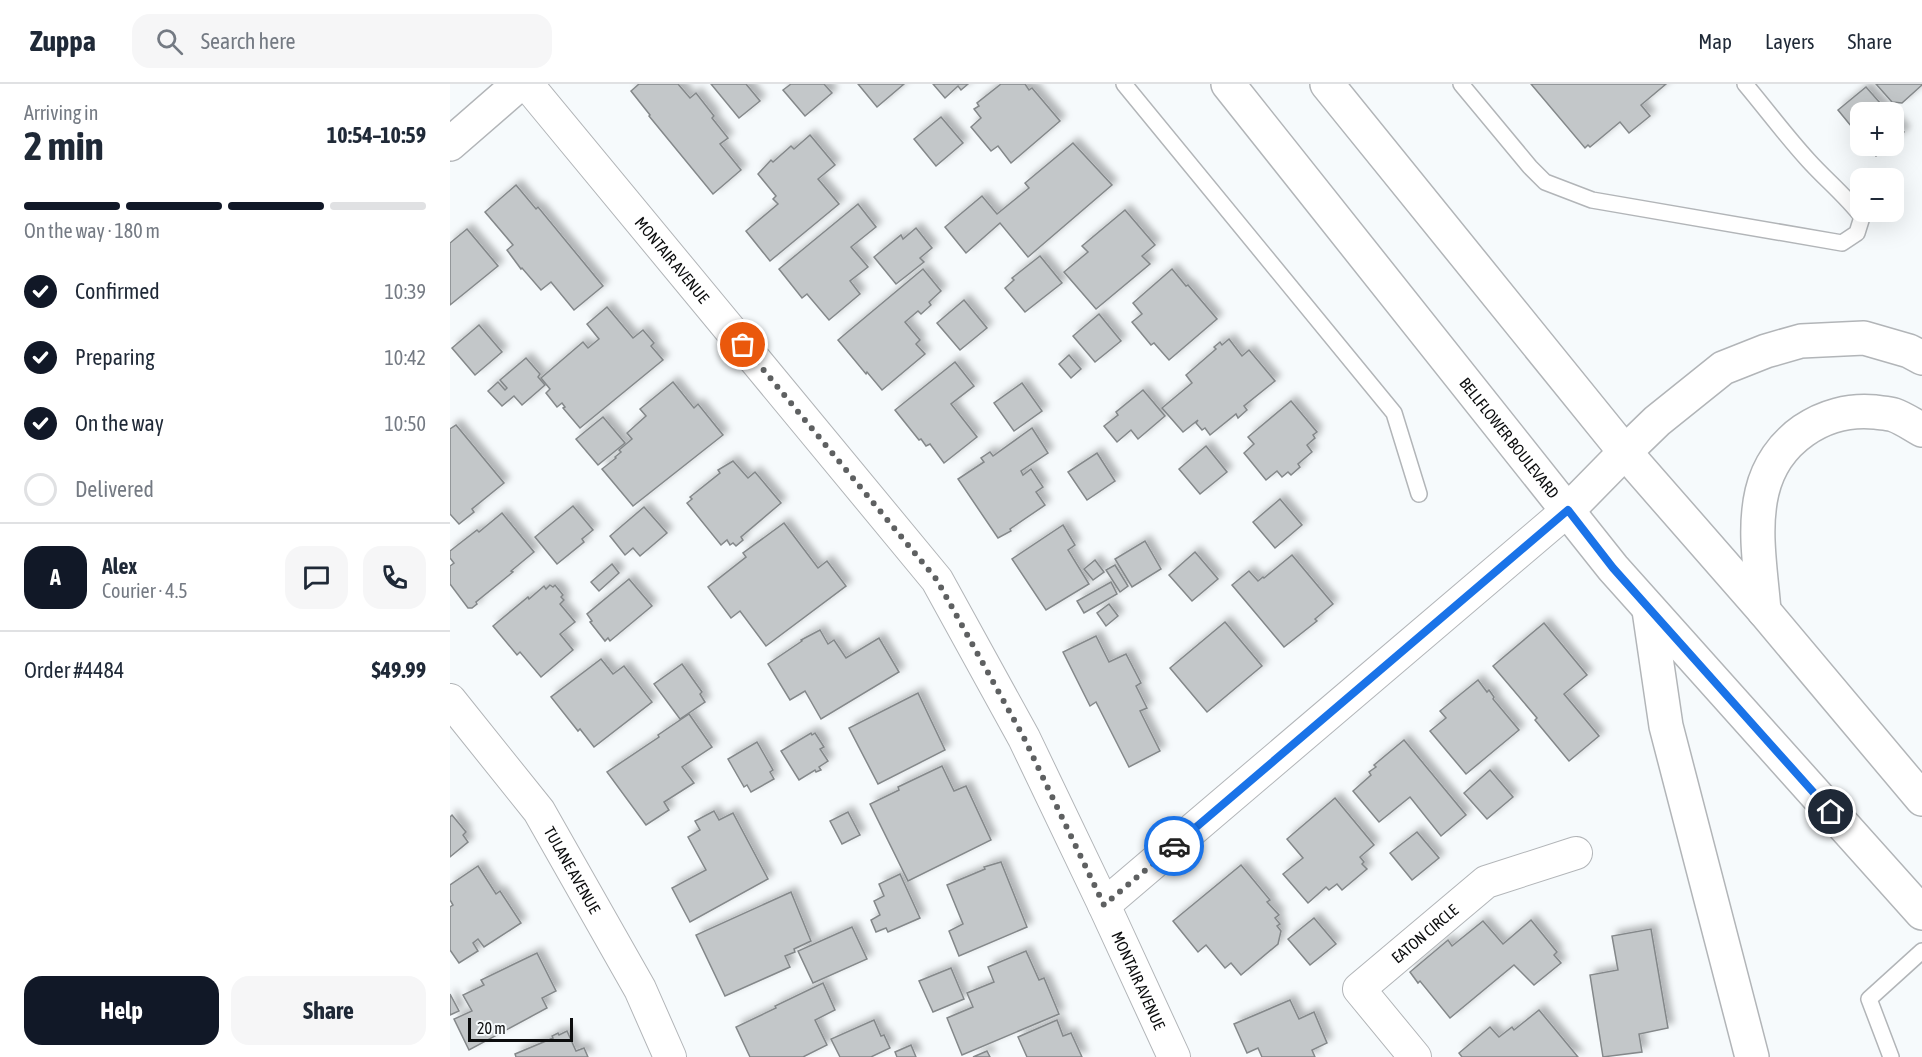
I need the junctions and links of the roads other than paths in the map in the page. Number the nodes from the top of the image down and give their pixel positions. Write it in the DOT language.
graph roads {
  1 [pos="519,84"];
  2 [pos="527,84"];
  3 [pos="1125,84"];
  4 [pos="1228,84"];
  5 [pos="1327,84"];
  6 [pos="1461,84"];
  7 [pos="1745,84"];
  8 [pos="450,144"];
  9 [pos="1922,358"];
  10 [pos="1922,430"];
  11 [pos="1625,452"];
  12 [pos="1419,494"];
  13 [pos="1568,510"];
  14 [pos="1650,610"];
  15 [pos="1764,611"];
  16 [pos="450,700"];
  17 [pos="1922,799"];
  18 [pos="1576,853"];
  19 [pos="1104,905"];
  20 [pos="1922,913"];
  21 [pos="1922,951"];
  22 [pos="670,1057"];
  23 [pos="1174,1057"];
  24 [pos="1415,1057"];
  25 [pos="1752,1057"];
  26 [pos="1891,1057"];
  1 -- 8 [label="main road"];
  2 -- 19 [label="street, MONTAIR AVENUE"];
  3 -- 12 [label="lane"];
  4 -- 13 [label="main road, BELLFLOWER BOULEVARD"];
  5 -- 11 [label="main road"];
  6 -- 7 [label="lane"];
  9 -- 11 [label="main road"];
  10 -- 15 [label="main road"];
  11 -- 13 [label="main road"];
  11 -- 15 [label="main road"];
  13 -- 14 [label="main road, BELLFLOWER BOULEVARD"];
  13 -- 19 [label="street"];
  14 -- 20 [label="main road, BELLFLOWER BOULEVARD"];
  14 -- 25 [label="main road"];
  15 -- 17 [label="main road"];
  16 -- 22 [label="street, TULANE AVENUE"];
  18 -- 24 [label="street, EATON CIRCLE"];
  19 -- 23 [label="street, MONTAIR AVENUE"];
  21 -- 26 [label="lane"];
}
